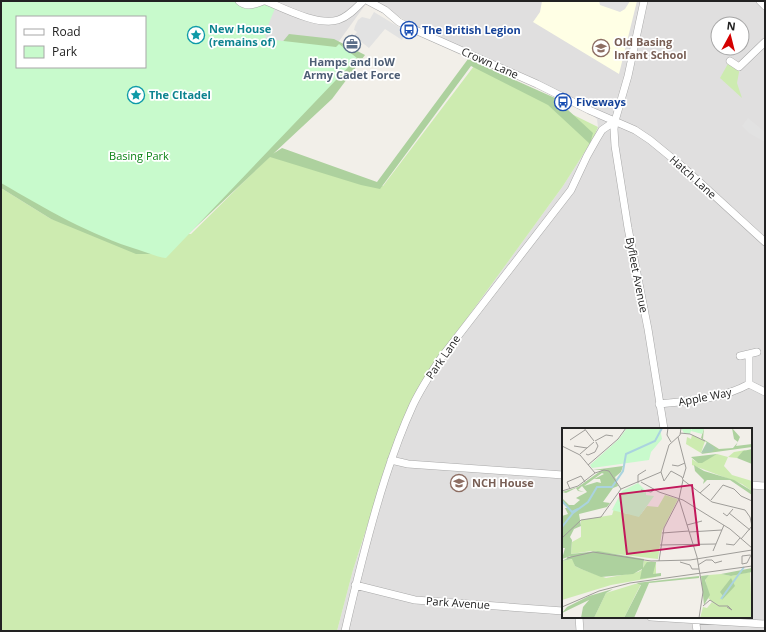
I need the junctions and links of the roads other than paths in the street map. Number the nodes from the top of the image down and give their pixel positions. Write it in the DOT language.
graph roads {
  1 [pos="239,1"];
  2 [pos="265,1"];
  3 [pos="363,1"];
  4 [pos="368,1"];
  5 [pos="644,1"];
  6 [pos="760,1"];
  7 [pos="765,6"];
  8 [pos="765,42"];
  9 [pos="730,61"];
  10 [pos="615,121"];
  11 [pos="765,242"];
  12 [pos="757,352"];
  13 [pos="749,355"];
  14 [pos="740,356"];
  15 [pos="749,384"];
  16 [pos="765,392"];
  17 [pos="659,404"];
  18 [pos="664,428"];
  19 [pos="391,460"];
  20 [pos="562,474"];
  21 [pos="752,485"];
  22 [pos="765,486"];
  23 [pos="355,585"];
  24 [pos="562,611"];
  25 [pos="579,618"];
  26 [pos="673,618"];
  27 [pos="695,619"];
  28 [pos="765,624"];
  29 [pos="346,631"];
  30 [pos="580,631"];
  31 [pos="697,631"];
  1 -- 2 [label="street"];
  2 -- 3 [label="street"];
  4 -- 10 [label="street, Crown Lane"];
  5 -- 10 [label="street, Byfleet Avenue"];
  6 -- 7 [label="street"];
  8 -- 9 [label="street"];
  10 -- 11 [label="street, Hatch Lane"];
  10 -- 17 [label="street, Byfleet Avenue"];
  10 -- 19 [label="street, Park Lane"];
  12 -- 13 [label="street"];
  13 -- 14 [label="street"];
  13 -- 15 [label="street"];
  15 -- 16 [label="street"];
  15 -- 17 [label="street, Apple Way"];
  17 -- 18 [label="street, Byfleet Avenue"];
  19 -- 20 [label="street"];
  19 -- 23 [label="street, Park Lane"];
  21 -- 22 [label="street"];
  23 -- 24 [label="street, Park Avenue"];
  23 -- 29 [label="street, Park Lane"];
  25 -- 30 [label="street"];
  26 -- 27 [label="street"];
  27 -- 28 [label="street"];
  27 -- 31 [label="street"];
}
